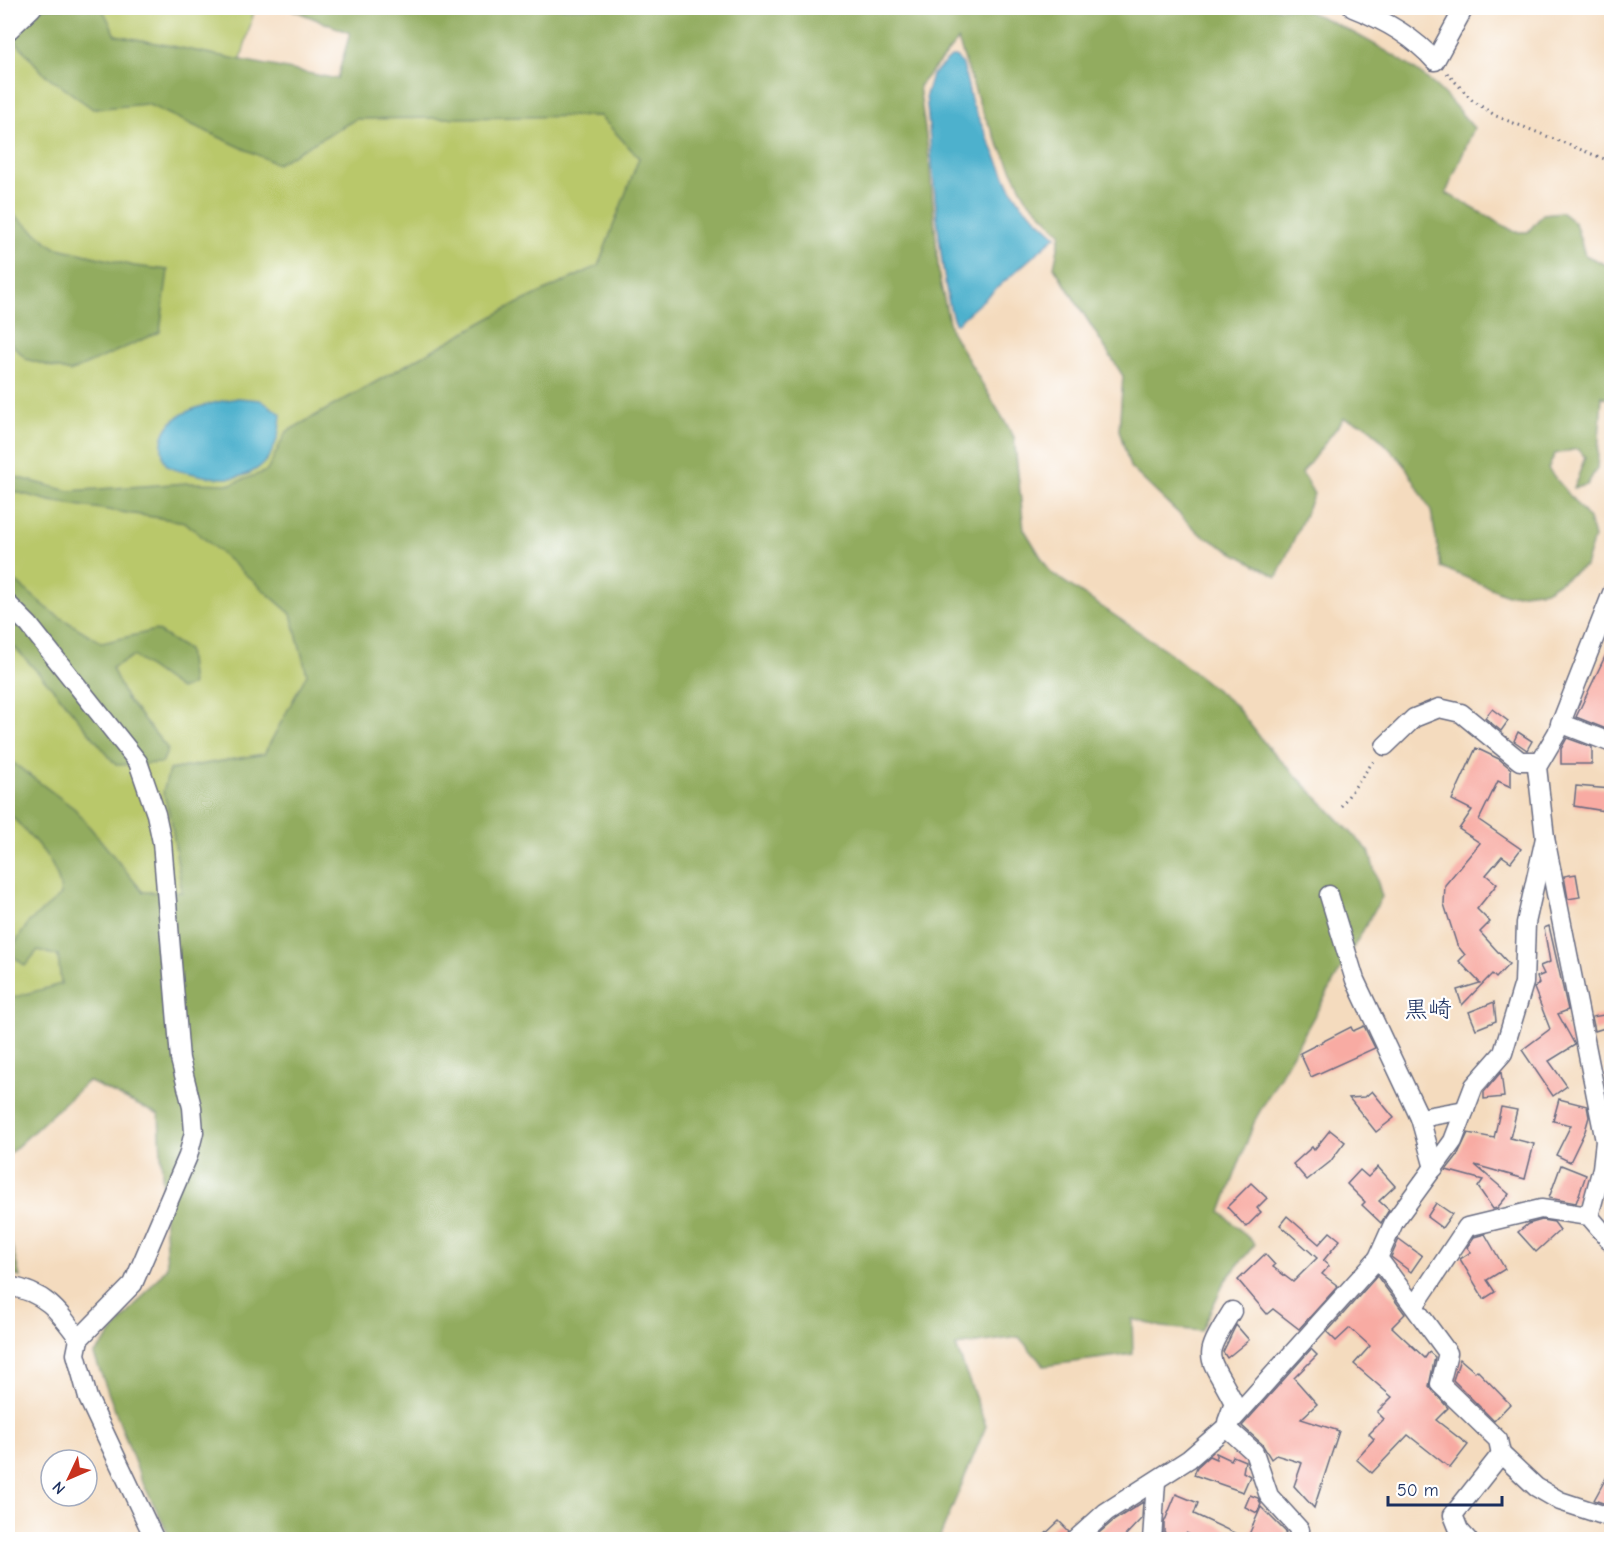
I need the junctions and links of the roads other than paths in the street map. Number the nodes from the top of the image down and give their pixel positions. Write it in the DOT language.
graph roads {
  1 [pos="32,8"];
  2 [pos="1353,8"];
  3 [pos="1464,8"];
  4 [pos="1383,13"];
  5 [pos="8,32"];
  6 [pos="1611,593"];
  7 [pos="8,604"];
  8 [pos="1560,723"];
  9 [pos="1611,743"];
  10 [pos="1385,746"];
  11 [pos="1538,761"];
  12 [pos="1545,838"];
  13 [pos="1329,895"];
  14 [pos="1465,1110"];
  15 [pos="1420,1118"];
  16 [pos="1608,1140"];
  17 [pos="1434,1168"];
  18 [pos="1589,1216"];
  19 [pos="1611,1243"];
  20 [pos="1378,1258"];
  21 [pos="8,1286"];
  22 [pos="1415,1305"];
  23 [pos="1232,1311"];
  24 [pos="79,1339"];
  25 [pos="1226,1427"];
  26 [pos="1501,1454"];
  27 [pos="1156,1482"];
  28 [pos="1611,1518"];
  29 [pos="154,1539"];
  30 [pos="1075,1539"];
  31 [pos="1152,1539"];
  32 [pos="1297,1539"];
  33 [pos="1468,1539"];
  1 -- 5 [label="street"];
  2 -- 4 [label="street"];
  3 -- 4 [label="street"];
  6 -- 8 [label="street"];
  7 -- 24 [label="street"];
  8 -- 9 [label="street"];
  8 -- 11 [label="street"];
  10 -- 11 [label="street"];
  11 -- 12 [label="street"];
  12 -- 14 [label="street"];
  12 -- 16 [label="street"];
  13 -- 15 [label="street"];
  14 -- 15 [label="street"];
  14 -- 17 [label="street"];
  15 -- 17 [label="street"];
  16 -- 18 [label="street"];
  17 -- 20 [label="street"];
  18 -- 19 [label="street"];
  18 -- 22 [label="street"];
  20 -- 22 [label="street"];
  20 -- 25 [label="street"];
  21 -- 24 [label="street"];
  22 -- 26 [label="street"];
  23 -- 25 [label="street"];
  24 -- 29 [label="street"];
  25 -- 27 [label="street"];
  25 -- 32 [label="street"];
  26 -- 28 [label="street"];
  26 -- 33 [label="street"];
  27 -- 30 [label="street"];
  27 -- 31 [label="street"];
}
